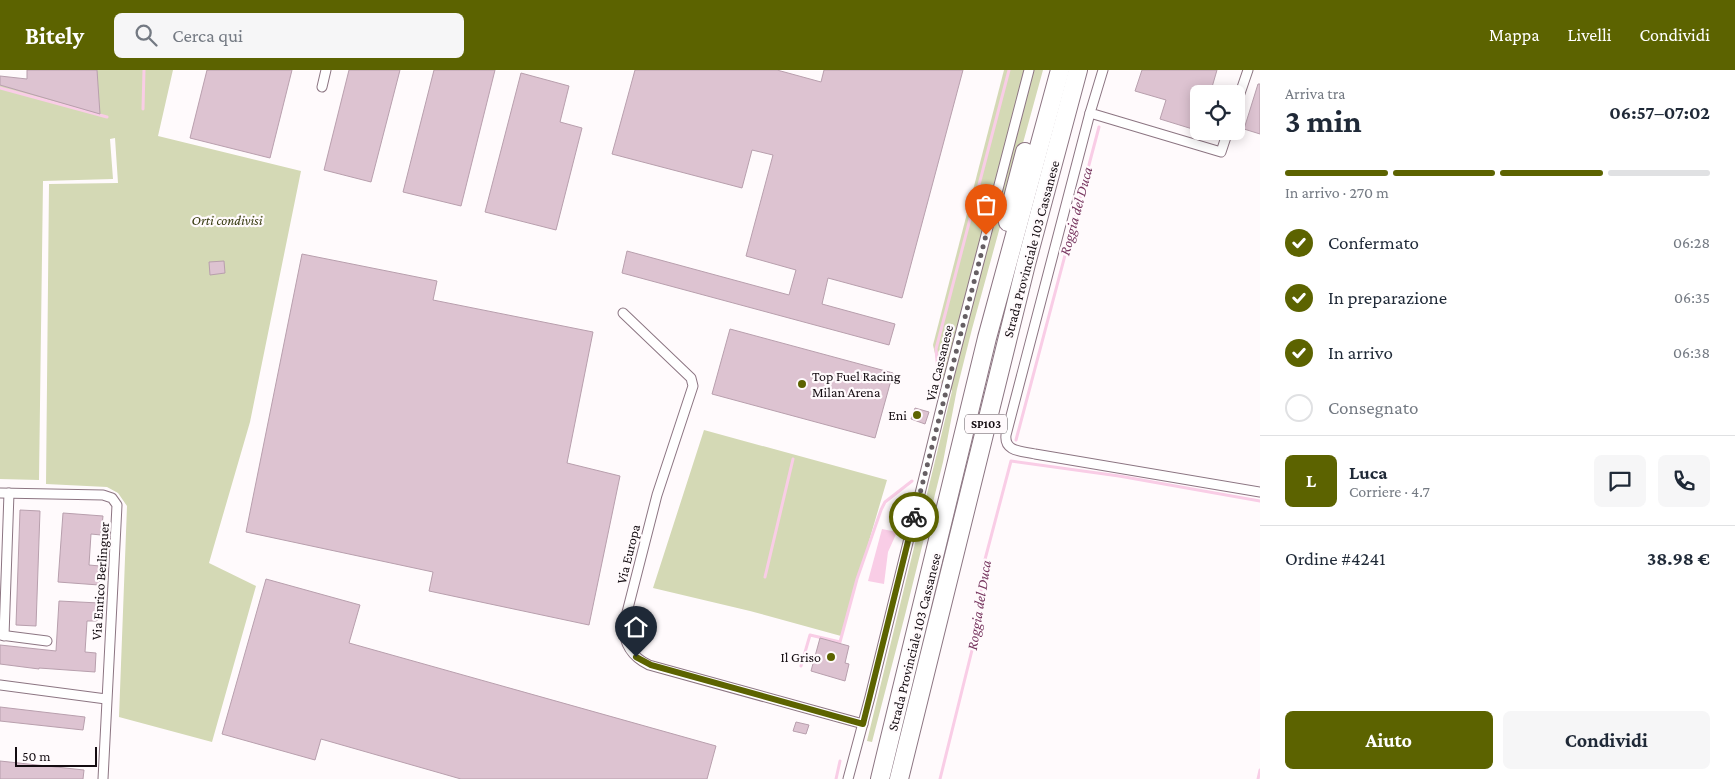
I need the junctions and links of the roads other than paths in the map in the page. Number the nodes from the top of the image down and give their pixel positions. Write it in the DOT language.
graph roads {
  1 [pos="326,70"];
  2 [pos="1029,70"];
  3 [pos="1048,70"];
  4 [pos="1060,70"];
  5 [pos="1078,70"];
  6 [pos="1103,70"];
  7 [pos="1248,70"];
  8 [pos="1243,85"];
  9 [pos="322,87"];
  10 [pos="1090,113"];
  11 [pos="1225,140"];
  12 [pos="623,313"];
  13 [pos="987,338"];
  14 [pos="976,464"];
  15 [pos="1260,492"];
  16 [pos="5,493"];
  17 [pos="933,565"];
  18 [pos="2,635"];
  19 [pos="47,641"];
  20 [pos="0,685"];
  21 [pos="106,699"];
  22 [pos="863,724"];
  23 [pos="103,779"];
  24 [pos="848,779"];
  25 [pos="868,779"];
  26 [pos="880,779"];
  27 [pos="899,779"];
  28 [pos="909,779"];
  1 -- 9 [label="street"];
  2 -- 22 [label="street, Via Cassanese"];
  3 -- 13 [label="highway, SP103"];
  4 -- 13 [label="highway, Strada Provinciale 103 Cassanese / SP103"];
  5 -- 14 [label="highway, Strada Provinciale 103 Cassanese / SP103"];
  6 -- 10 [label="street"];
  7 -- 8 [label="street"];
  10 -- 11 [label="street"];
  10 -- 15 [label="street"];
  12 -- 22 [label="street, Via Europa"];
  13 -- 17 [label="highway, Strada Provinciale 103 Cassanese / SP103"];
  14 -- 27 [label="highway, Strada Provinciale 103 Cassanese / SP103"];
  14 -- 28 [label="highway, SP103"];
  16 -- 18 [label="street"];
  16 -- 21 [label="street, Via Enrico Berlinguer"];
  17 -- 25 [label="highway, SP103"];
  17 -- 26 [label="highway, Strada Provinciale 103 Cassanese / SP103"];
  18 -- 19 [label="street"];
  20 -- 21 [label="street"];
  21 -- 23 [label="street, Via Enrico Berlinguer"];
  22 -- 24 [label="street, Via Cassanese"];
}
